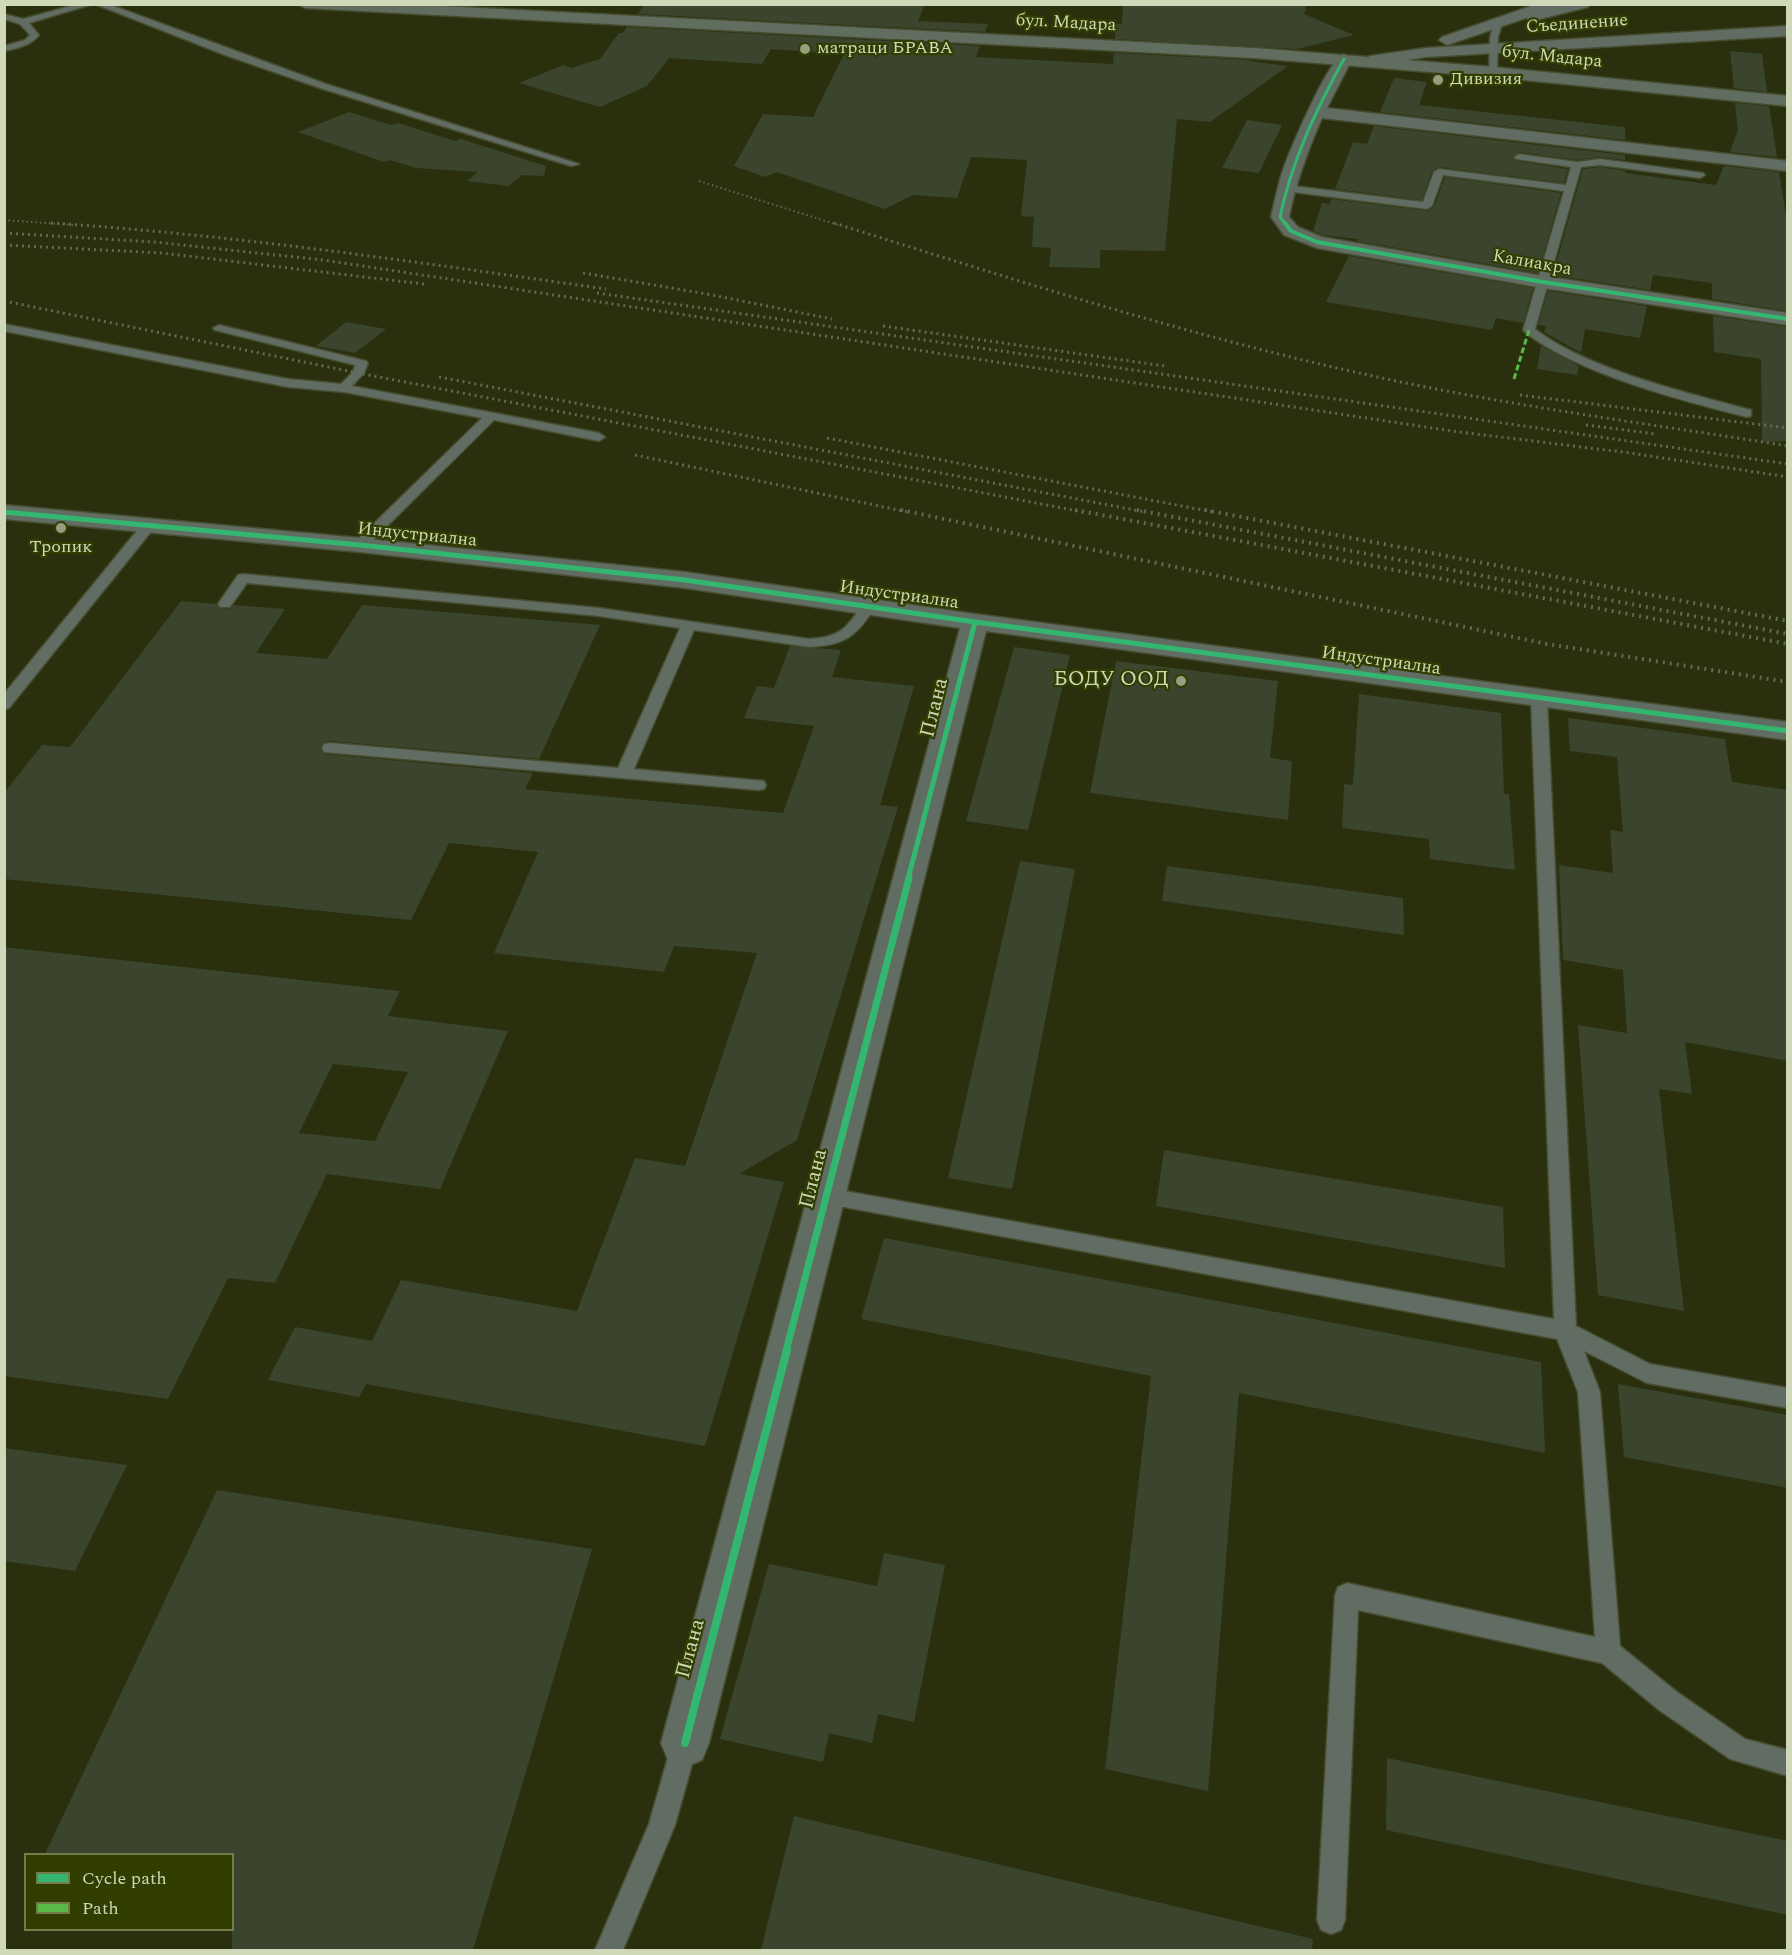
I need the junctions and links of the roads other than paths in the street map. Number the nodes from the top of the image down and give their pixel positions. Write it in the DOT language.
graph roads {
  1 [pos="89,4"];
  2 [pos="99,4"];
  3 [pos="305,4"];
  4 [pos="1553,4"];
  5 [pos="1583,4"];
  6 [pos="4,16"];
  7 [pos="23,22"];
  8 [pos="1498,24"];
  9 [pos="1788,32"];
  10 [pos="4,49"];
  11 [pos="1494,50"];
  12 [pos="1402,54"];
  13 [pos="1344,59"];
  14 [pos="1370,61"];
  15 [pos="1493,72"];
  16 [pos="1788,101"];
  17 [pos="1317,112"];
  18 [pos="1519,157"];
  19 [pos="574,164"];
  20 [pos="1577,165"];
  21 [pos="1788,166"];
  22 [pos="1700,175"];
  23 [pos="1285,188"];
  24 [pos="1571,189"];
  25 [pos="1543,282"];
  26 [pos="1788,319"];
  27 [pos="4,327"];
  28 [pos="219,328"];
  29 [pos="344,388"];
  30 [pos="1747,412"];
  31 [pos="491,416"];
  32 [pos="599,437"];
  33 [pos="4,512"];
  34 [pos="149,525"];
  35 [pos="360,545"];
  36 [pos="225,604"];
  37 [pos="868,607"];
  38 [pos="975,622"];
  39 [pos="688,627"];
  40 [pos="1539,698"];
  41 [pos="4,705"];
  42 [pos="1788,731"];
  43 [pos="330,748"];
  44 [pos="624,773"];
  45 [pos="758,785"];
  46 [pos="828,1196"];
  47 [pos="1565,1331"];
  48 [pos="1788,1398"];
  49 [pos="1608,1652"];
  50 [pos="685,1743"];
  51 [pos="1788,1762"];
  52 [pos="1331,1920"];
  53 [pos="609,1950"];
  1 -- 7 [label="lane"];
  2 -- 19 [label="lane"];
  3 -- 13 [label="main road, бул. Мадара"];
  4 -- 8 [label="street"];
  5 -- 8 [label="street"];
  6 -- 7 [label="lane"];
  7 -- 10 [label="lane"];
  8 -- 11 [label="lane"];
  8 -- 12 [label="street"];
  9 -- 11 [label="street, Съединение"];
  11 -- 12 [label="street, Съединение"];
  11 -- 15 [label="lane"];
  12 -- 14 [label="street, Съединение"];
  13 -- 14 [label="main road, бул. Мадара"];
  13 -- 17 [label="street"];
  14 -- 15 [label="main road, бул. Мадара"];
  15 -- 16 [label="main road, бул. Мадара"];
  17 -- 21 [label="street"];
  17 -- 23 [label="street"];
  18 -- 20 [label="lane"];
  20 -- 22 [label="lane"];
  20 -- 24 [label="lane"];
  23 -- 24 [label="lane"];
  23 -- 25 [label="street, Калиакра"];
  24 -- 25 [label="lane"];
  25 -- 26 [label="street, Калиакра"];
  25 -- 30 [label="lane"];
  27 -- 29 [label="lane"];
  28 -- 29 [label="lane"];
  29 -- 31 [label="lane"];
  31 -- 32 [label="lane"];
  31 -- 35 [label="lane"];
  33 -- 34 [label="street, Индустриална"];
  34 -- 35 [label="street, Индустриална"];
  34 -- 41 [label="lane"];
  35 -- 37 [label="street, Индустриална"];
  36 -- 39 [label="lane"];
  37 -- 38 [label="street, Индустриална"];
  37 -- 39 [label="lane"];
  38 -- 40 [label="street, Индустриална"];
  38 -- 46 [label="street, Плана"];
  39 -- 44 [label="lane"];
  40 -- 42 [label="street, Индустриална"];
  40 -- 47 [label="lane"];
  43 -- 44 [label="lane"];
  44 -- 45 [label="lane"];
  46 -- 47 [label="lane"];
  46 -- 50 [label="street, Плана"];
  47 -- 48 [label="lane"];
  47 -- 49 [label="lane"];
  49 -- 51 [label="lane"];
  49 -- 52 [label="lane"];
  50 -- 53 [label="lane"];
}
